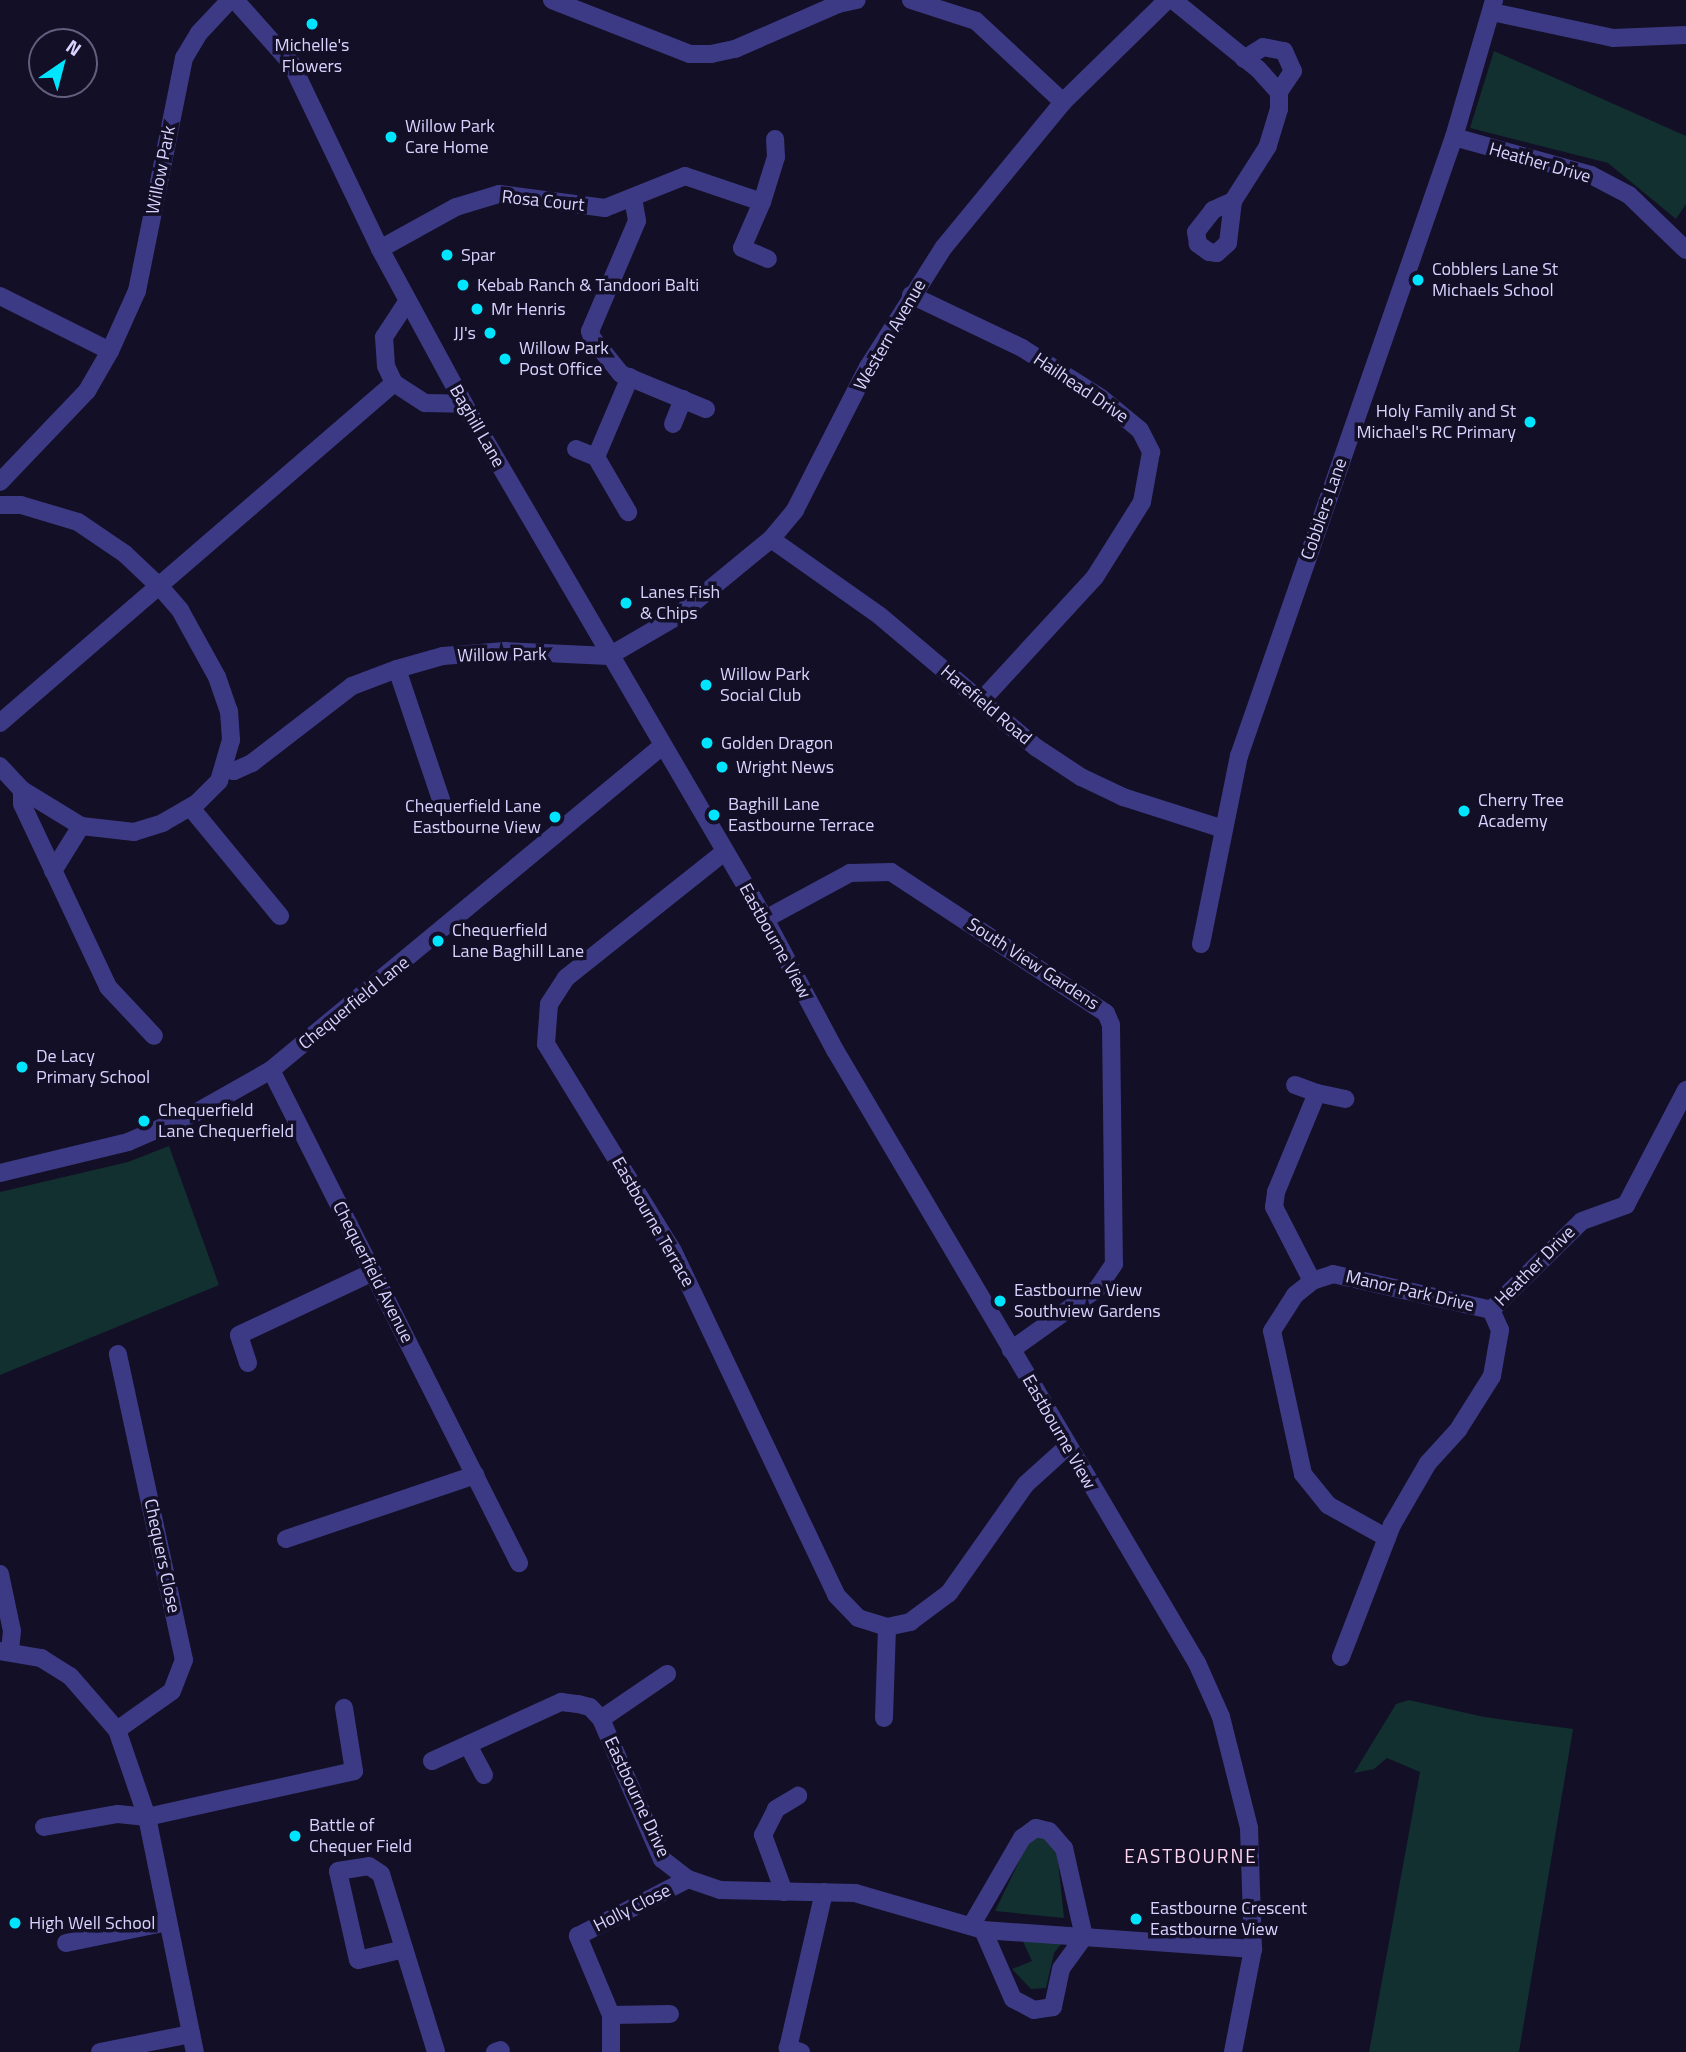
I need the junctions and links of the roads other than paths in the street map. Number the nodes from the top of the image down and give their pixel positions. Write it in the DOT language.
graph roads {
  1 [pos="233,0"];
  2 [pos="552,0"];
  3 [pos="857,0"];
  4 [pos="911,0"];
  5 [pos="1167,0"];
  6 [pos="1173,0"];
  7 [pos="1493,6"];
  8 [pos="1686,35"];
  9 [pos="1244,59"];
  10 [pos="1279,92"];
  11 [pos="1063,102"];
  12 [pos="1454,137"];
  13 [pos="775,139"];
  14 [pos="633,198"];
  15 [pos="1233,201"];
  16 [pos="762,202"];
  17 [pos="380,249"];
  18 [pos="1686,250"];
  19 [pos="768,260"];
  20 [pos="911,295"];
  21 [pos="0,296"];
  22 [pos="407,302"];
  23 [pos="110,351"];
  24 [pos="630,377"];
  25 [pos="394,383"];
  26 [pos="683,400"];
  27 [pos="464,404"];
  28 [pos="706,409"];
  29 [pos="673,425"];
  30 [pos="576,449"];
  31 [pos="596,457"];
  32 [pos="0,482"];
  33 [pos="0,505"];
  34 [pos="628,512"];
  35 [pos="771,539"];
  36 [pos="161,588"];
  37 [pos="609,656"];
  38 [pos="397,669"];
  39 [pos="982,700"];
  40 [pos="0,723"];
  41 [pos="661,747"];
  42 [pos="0,766"];
  43 [pos="225,769"];
  44 [pos="22,790"];
  45 [pos="443,806"];
  46 [pos="191,808"];
  47 [pos="81,826"];
  48 [pos="1223,829"];
  49 [pos="723,853"];
  50 [pos="53,871"];
  51 [pos="280,916"];
  52 [pos="765,919"];
  53 [pos="1201,944"];
  54 [pos="154,1036"];
  55 [pos="271,1070"];
  56 [pos="1295,1085"];
  57 [pos="1686,1090"];
  58 [pos="1317,1093"];
  59 [pos="1345,1099"];
  60 [pos="0,1173"];
  61 [pos="373,1272"];
  62 [pos="1312,1281"];
  63 [pos="1491,1310"];
  64 [pos="1011,1350"];
  65 [pos="118,1354"];
  66 [pos="248,1363"];
  67 [pos="1067,1447"];
  68 [pos="475,1475"];
  69 [pos="1387,1538"];
  70 [pos="286,1539"];
  71 [pos="519,1563"];
  72 [pos="0,1574"];
  73 [pos="887,1627"];
  74 [pos="5,1651"];
  75 [pos="1341,1657"];
  76 [pos="667,1674"];
  77 [pos="344,1708"];
  78 [pos="884,1718"];
  79 [pos="601,1719"];
  80 [pos="117,1730"];
  81 [pos="468,1745"];
  82 [pos="432,1761"];
  83 [pos="484,1775"];
  84 [pos="785,1798"];
  85 [pos="146,1817"];
  86 [pos="44,1827"];
  87 [pos="688,1879"];
  88 [pos="784,1892"];
  89 [pos="824,1892"];
  90 [pos="167,1922"];
  91 [pos="977,1928"];
  92 [pos="1084,1937"];
  93 [pos="66,1943"];
  94 [pos="404,1949"];
  95 [pos="1253,1950"];
  96 [pos="670,2014"];
  97 [pos="611,2015"];
  98 [pos="191,2034"];
  99 [pos="100,2052"];
  100 [pos="195,2052"];
  101 [pos="436,2052"];
  102 [pos="611,2052"];
  103 [pos="801,2052"];
  104 [pos="1233,2052"];
  1 -- 17 [label="street, Baghill Lane"];
  1 -- 23 [label="street, Willow Park"];
  2 -- 3 [label="street"];
  4 -- 11 [label="street"];
  5 -- 11 [label="street, Western Avenue"];
  6 -- 9 [label="street"];
  7 -- 8 [label="street"];
  7 -- 12 [label="street, Cobblers Lane"];
  9 -- 10 [label="street"];
  9 -- 10 [label="street"];
  10 -- 15 [label="street"];
  11 -- 20 [label="street, Western Avenue"];
  12 -- 18 [label="street, Heather Drive"];
  12 -- 48 [label="street, Cobblers Lane"];
  13 -- 16 [label="street"];
  14 -- 16 [label="street, Rosa Court"];
  14 -- 17 [label="street, Rosa Court"];
  14 -- 24 [label="street"];
  16 -- 19 [label="street"];
  17 -- 22 [label="street, Baghill Lane"];
  20 -- 35 [label="street, Western Avenue"];
  20 -- 39 [label="street, Hailhead Drive"];
  21 -- 23 [label="street"];
  22 -- 25 [label="street"];
  22 -- 27 [label="street, Baghill Lane"];
  23 -- 32 [label="street, Willow Park"];
  24 -- 26 [label="street"];
  24 -- 31 [label="street"];
  25 -- 27 [label="street"];
  25 -- 36 [label="street"];
  26 -- 28 [label="street"];
  26 -- 29 [label="street"];
  27 -- 37 [label="street, Baghill Lane"];
  30 -- 31 [label="street"];
  31 -- 34 [label="street"];
  33 -- 36 [label="street"];
  35 -- 37 [label="street, Western Avenue"];
  35 -- 39 [label="street, Harefield Road"];
  36 -- 40 [label="street"];
  36 -- 43 [label="street"];
  37 -- 38 [label="street, Willow Park"];
  37 -- 41 [label="street, Baghill Lane"];
  38 -- 43 [label="street, Willow Park"];
  38 -- 45 [label="street"];
  39 -- 48 [label="street, Harefield Road"];
  41 -- 49 [label="street, Baghill Lane"];
  41 -- 55 [label="street, Chequerfield Lane"];
  42 -- 44 [label="street"];
  43 -- 46 [label="street"];
  44 -- 47 [label="street"];
  44 -- 50 [label="street"];
  46 -- 47 [label="street"];
  46 -- 51 [label="street"];
  47 -- 50 [label="street"];
  48 -- 53 [label="street, Cobblers Lane"];
  49 -- 52 [label="street, Eastbourne View"];
  49 -- 73 [label="street, Eastbourne Terrace"];
  50 -- 54 [label="street"];
  52 -- 64 [label="street, Eastbourne View"];
  52 -- 64 [label="street, South View Gardens"];
  55 -- 60 [label="street, Chequerfield Lane"];
  55 -- 61 [label="street, Chequerfield Avenue"];
  56 -- 58 [label="street"];
  57 -- 63 [label="street, Heather Drive"];
  58 -- 59 [label="street"];
  58 -- 62 [label="street"];
  61 -- 66 [label="street"];
  61 -- 68 [label="street, Chequerfield Avenue"];
  62 -- 63 [label="street, Manor Park Drive"];
  62 -- 69 [label="street"];
  63 -- 69 [label="street, Heather Drive"];
  64 -- 67 [label="street, Eastbourne View"];
  65 -- 80 [label="street, Chequers Close"];
  67 -- 73 [label="street"];
  67 -- 95 [label="street, Eastbourne View"];
  68 -- 70 [label="street"];
  68 -- 71 [label="street, Chequerfield Avenue"];
  69 -- 75 [label="street, Heather Drive"];
  72 -- 74 [label="street"];
  73 -- 78 [label="street"];
  74 -- 80 [label="street"];
  76 -- 79 [label="street, Eastbourne Drive"];
  77 -- 85 [label="street"];
  79 -- 81 [label="street, Eastbourne Drive"];
  79 -- 87 [label="street, Eastbourne Drive"];
  80 -- 85 [label="street"];
  81 -- 82 [label="street, Eastbourne Drive"];
  81 -- 83 [label="street"];
  84 -- 88 [label="street"];
  85 -- 86 [label="street"];
  85 -- 90 [label="street"];
  87 -- 88 [label="street, Eastbourne Drive"];
  87 -- 97 [label="street, Holly Close"];
  88 -- 89 [label="street, Eastbourne Drive"];
  89 -- 91 [label="street, Eastbourne Drive"];
  89 -- 103 [label="street"];
  90 -- 93 [label="street"];
  90 -- 98 [label="street"];
  91 -- 92 [label="street, Eastbourne Drive"];
  91 -- 92 [label="street"];
  91 -- 92 [label="street"];
  92 -- 95 [label="street, Eastbourne Drive"];
  94 -- 94 [label="street"];
  94 -- 101 [label="street"];
  95 -- 104 [label="street, Eastbourne View"];
  96 -- 97 [label="street"];
  97 -- 102 [label="street, Holly Close"];
  98 -- 99 [label="street"];
  98 -- 100 [label="street"];
}
